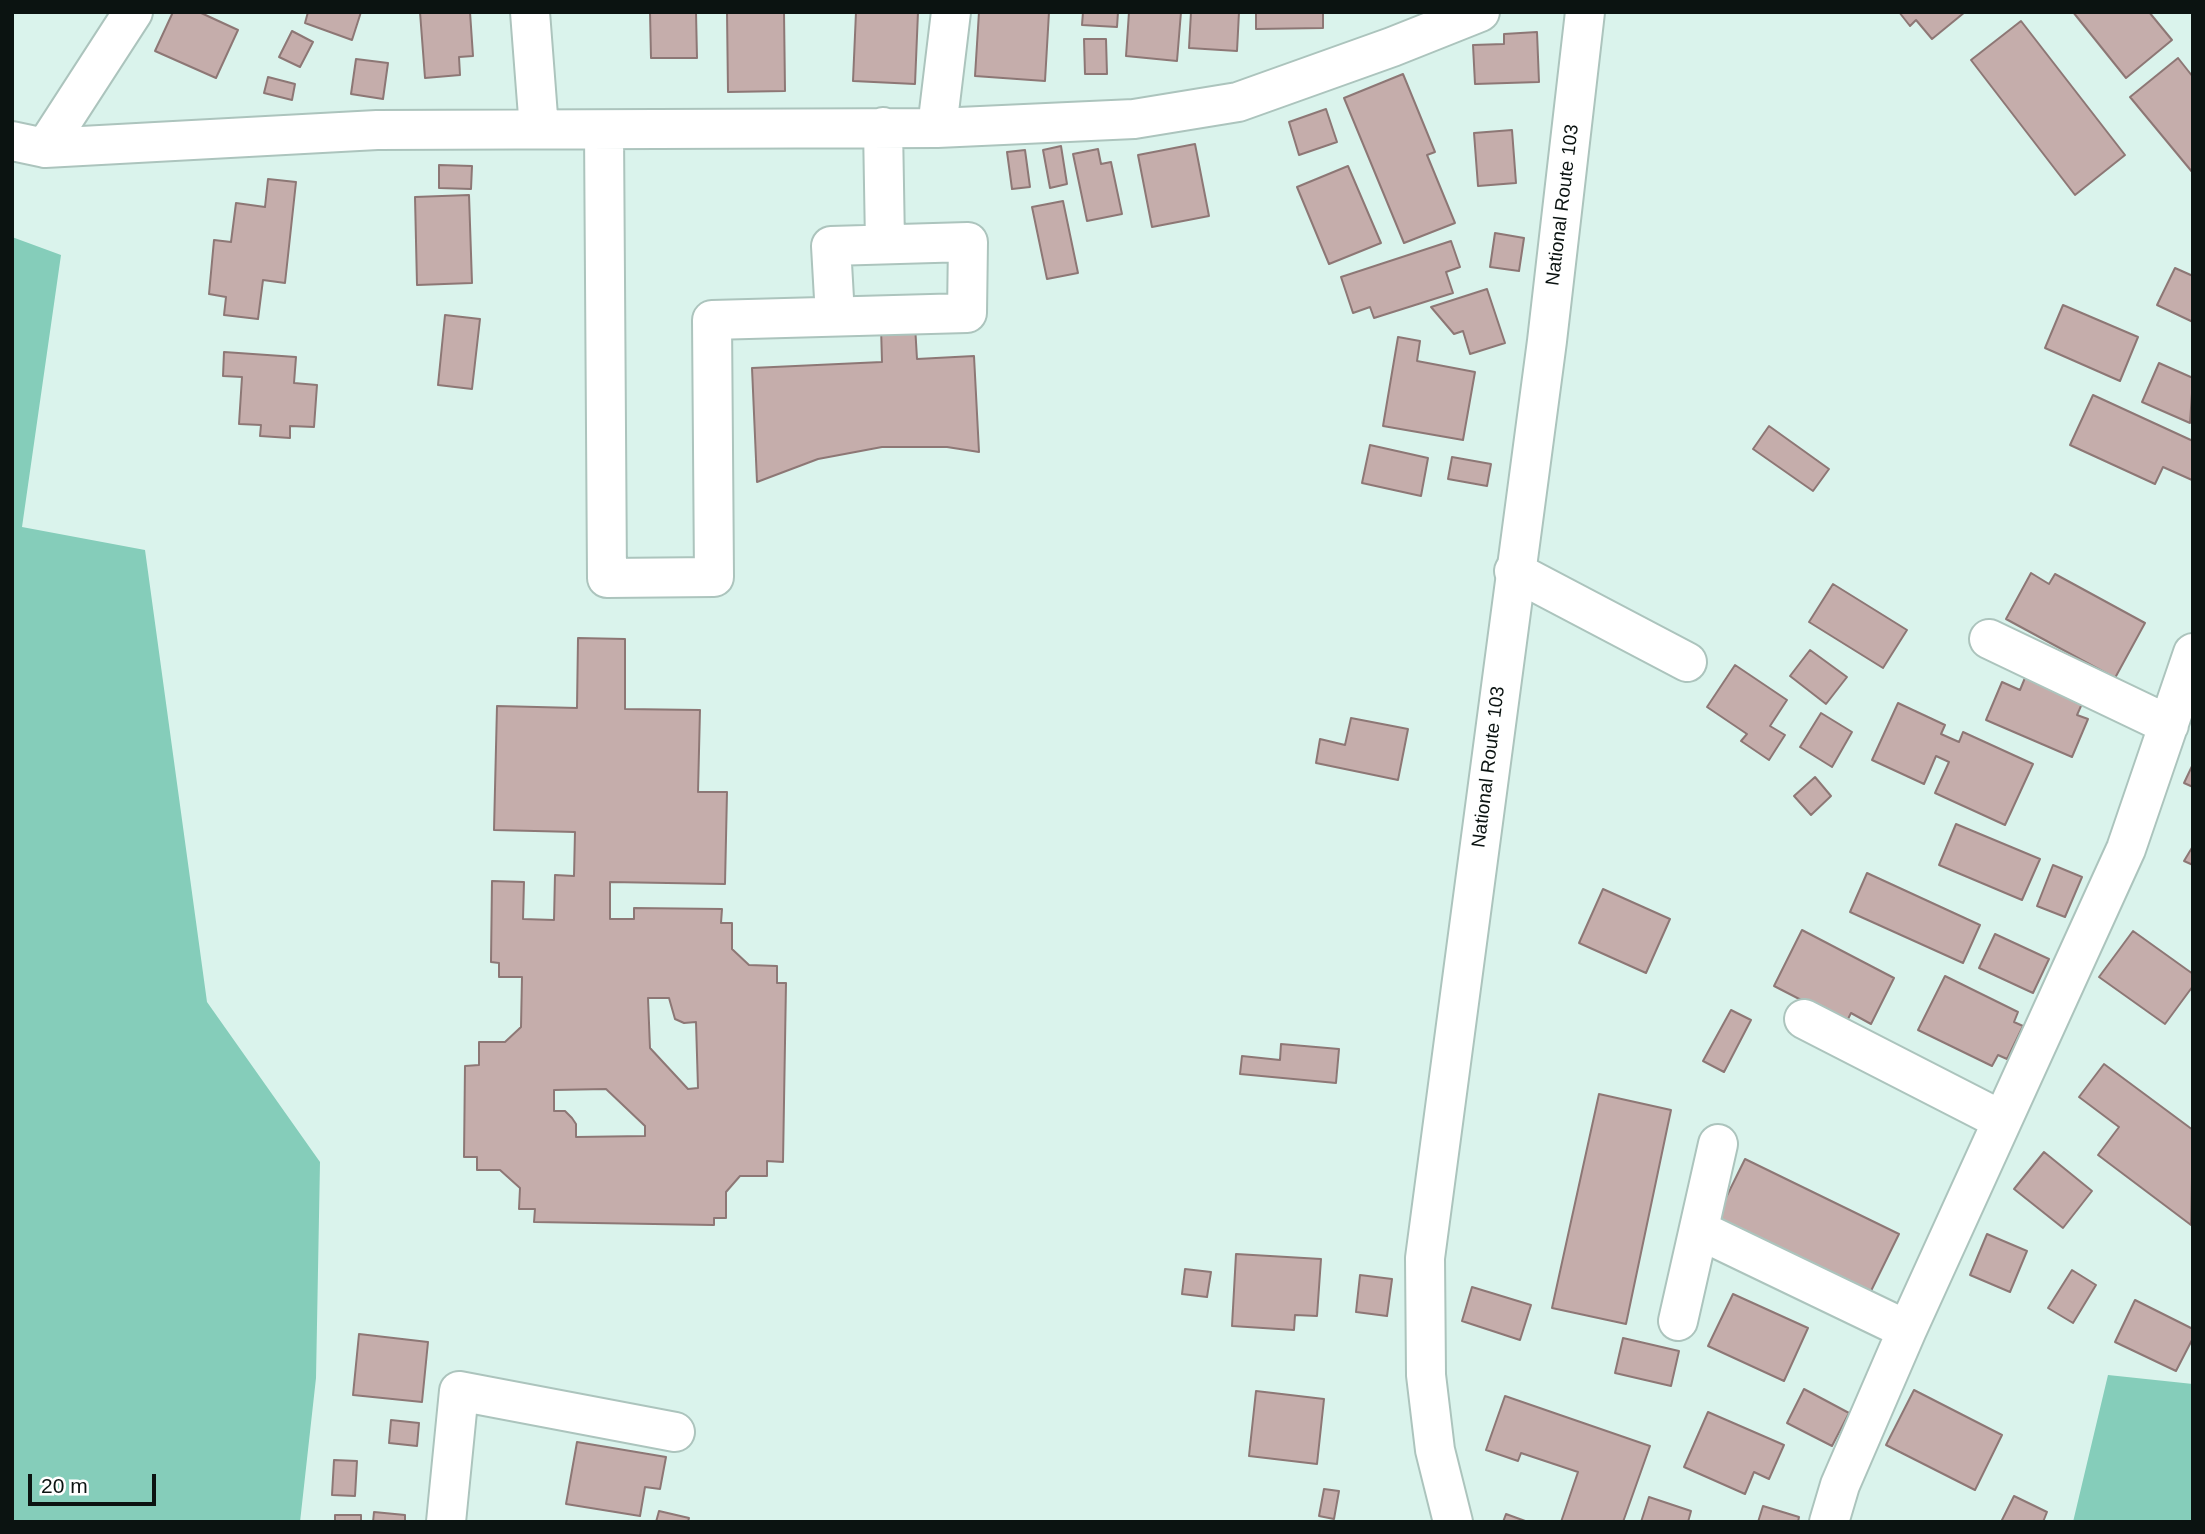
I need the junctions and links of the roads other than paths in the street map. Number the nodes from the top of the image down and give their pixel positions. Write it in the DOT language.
graph roads {
  1 [pos="132,12"];
  2 [pos="530,12"];
  3 [pos="951,12"];
  4 [pos="1480,12"];
  5 [pos="1585,12"];
  6 [pos="883,127"];
  7 [pos="937,128"];
  8 [pos="539,130"];
  9 [pos="604,130"];
  10 [pos="29,144"];
  11 [pos="885,243"];
  12 [pos="835,316"];
  13 [pos="1514,571"];
  14 [pos="1989,639"];
  15 [pos="2193,653"];
  16 [pos="1687,662"];
  17 [pos="2169,725"];
  18 [pos="1804,1019"];
  19 [pos="2001,1119"];
  20 [pos="1718,1144"];
  21 [pos="1699,1230"];
  22 [pos="1678,1321"];
  23 [pos="1907,1330"];
  24 [pos="675,1432"];
  25 [pos="446,1522"];
  26 [pos="1452,1522"];
  27 [pos="1829,1522"];
  1 -- 10 [label="main road"];
  2 -- 8 [label="main road"];
  3 -- 7 [label="main road"];
  4 -- 7 [label="main road"];
  5 -- 13 [label="main road, National Route 103"];
  6 -- 7 [label="main road"];
  6 -- 9 [label="main road"];
  6 -- 11 [label="main road"];
  8 -- 9 [label="main road"];
  8 -- 10 [label="main road"];
  9 -- 12 [label="main road"];
  11 -- 12 [label="main road"];
  11 -- 12 [label="main road"];
  13 -- 16 [label="main road"];
  13 -- 26 [label="main road, National Route 103"];
  14 -- 17 [label="main road"];
  15 -- 17 [label="main road"];
  17 -- 19 [label="main road"];
  18 -- 19 [label="main road"];
  19 -- 23 [label="main road"];
  20 -- 21 [label="main road"];
  21 -- 22 [label="main road"];
  21 -- 23 [label="main road"];
  23 -- 27 [label="main road"];
  24 -- 25 [label="main road"];
}
